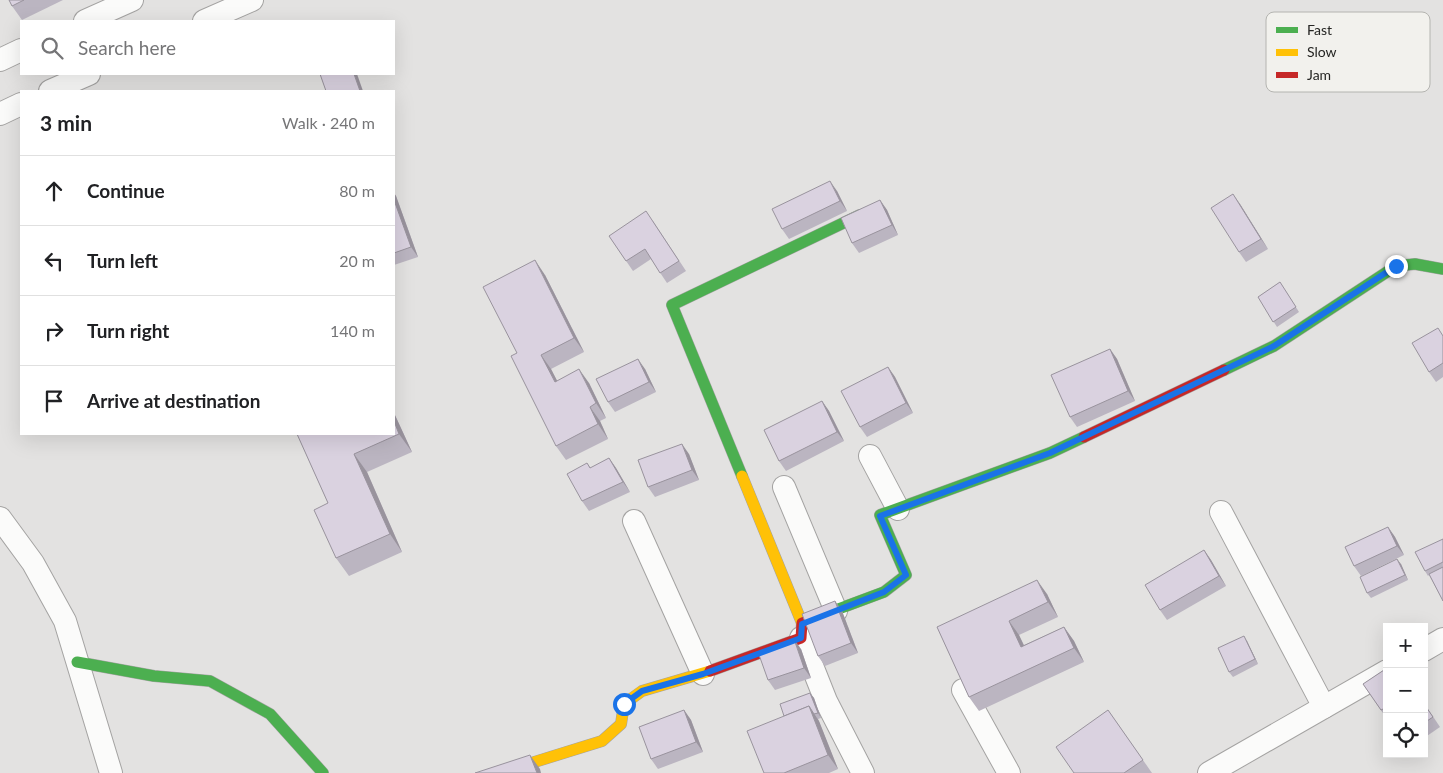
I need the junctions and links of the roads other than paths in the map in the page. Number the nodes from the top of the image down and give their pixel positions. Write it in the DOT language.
graph roads {
  1 [pos="132,0"];
  2 [pos="246,1"];
  3 [pos="87,20"];
  4 [pos="206,20"];
  5 [pos="87,75"];
  6 [pos="52,90"];
  7 [pos="20,104"];
  8 [pos="0,114"];
  9 [pos="860,215"];
  10 [pos="1443,269"];
  11 [pos="870,456"];
  12 [pos="784,487"];
  13 [pos="898,509"];
  14 [pos="1221,512"];
  15 [pos="0,518"];
  16 [pos="634,521"];
  17 [pos="836,611"];
  18 [pos="802,631"];
  19 [pos="1443,639"];
  20 [pos="1428,648"];
  21 [pos="77,662"];
  22 [pos="1383,673"];
  23 [pos="703,674"];
  24 [pos="963,690"];
  25 [pos="1324,707"];
  26 [pos="550,765"];
  27 [pos="111,773"];
  28 [pos="323,773"];
  29 [pos="499,773"];
  30 [pos="863,773"];
  31 [pos="1009,773"];
  32 [pos="1208,773"];
  1 -- 3 [label="street"];
  2 -- 4 [label="street"];
  5 -- 6 [label="street"];
  7 -- 8 [label="street"];
  9 -- 18 [label="street"];
  10 -- 13 [label="street"];
  11 -- 13 [label="street"];
  12 -- 17 [label="street"];
  13 -- 17 [label="street"];
  14 -- 25 [label="street"];
  15 -- 21 [label="street"];
  16 -- 23 [label="street"];
  17 -- 18 [label="street"];
  18 -- 23 [label="street"];
  18 -- 30 [label="street"];
  19 -- 20 [label="street"];
  21 -- 27 [label="street"];
  21 -- 28 [label="street"];
  22 -- 25 [label="street"];
  23 -- 26 [label="street"];
  24 -- 31 [label="street"];
  25 -- 32 [label="street"];
  26 -- 29 [label="street"];
}
